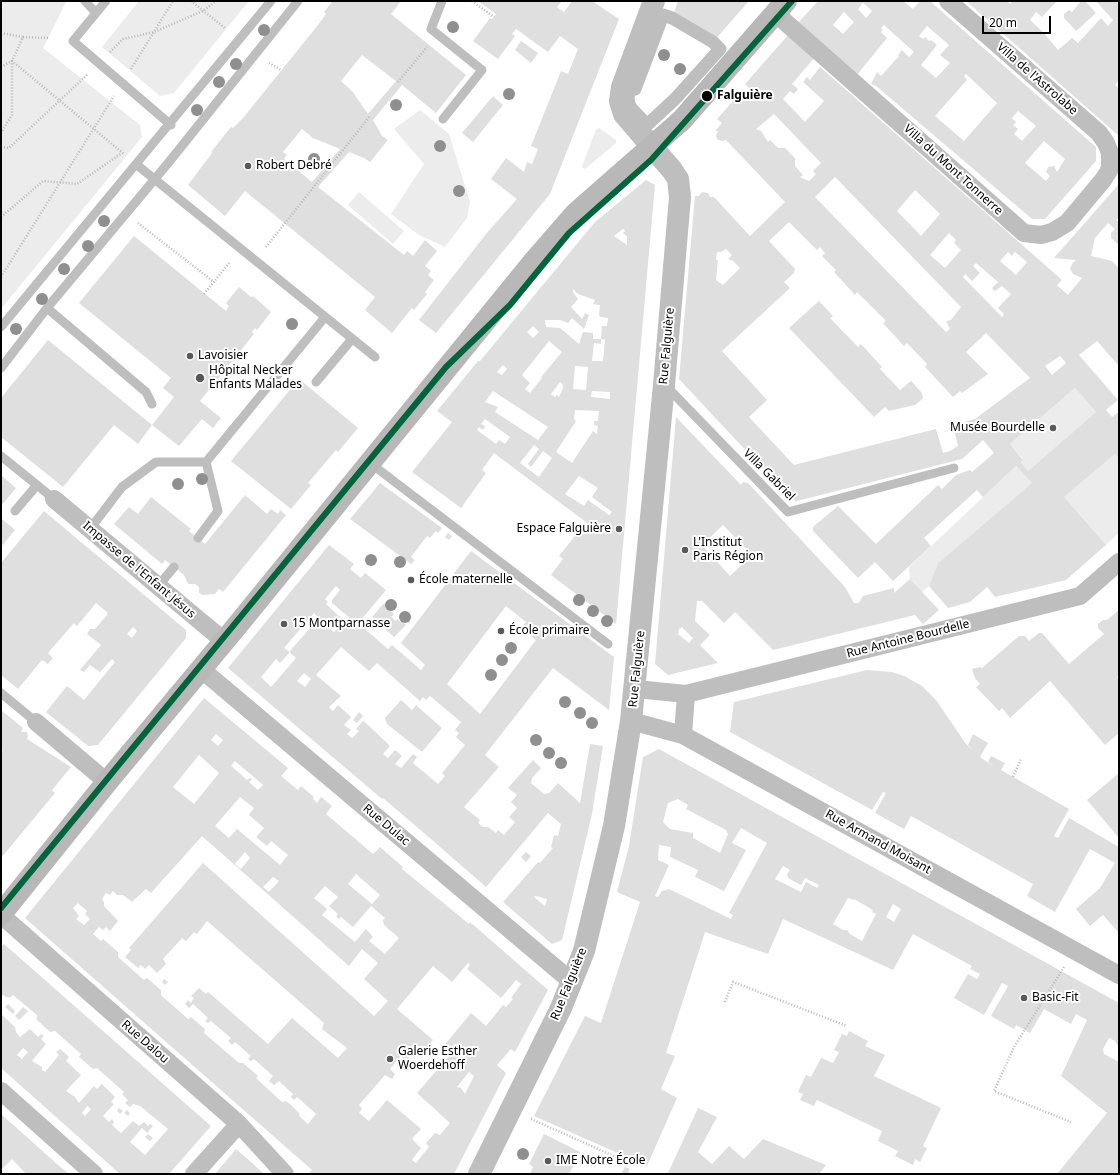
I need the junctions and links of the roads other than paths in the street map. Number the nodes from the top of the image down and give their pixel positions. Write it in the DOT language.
graph roads {
  1 [pos="84,1"];
  2 [pos="106,1"];
  3 [pos="271,1"];
  4 [pos="298,1"];
  5 [pos="442,1"];
  6 [pos="948,1"];
  7 [pos="650,3"];
  8 [pos="780,7"];
  9 [pos="96,13"];
  10 [pos="629,90"];
  11 [pos="443,119"];
  12 [pos="170,125"];
  13 [pos="1106,142"];
  14 [pos="651,146"];
  15 [pos="137,165"];
  16 [pos="155,179"];
  17 [pos="48,308"];
  18 [pos="325,317"];
  19 [pos="1,327"];
  20 [pos="352,338"];
  21 [pos="376,357"];
  22 [pos="1,368"];
  23 [pos="316,382"];
  24 [pos="664,385"];
  25 [pos="152,404"];
  26 [pos="1,456"];
  27 [pos="206,462"];
  28 [pos="370,463"];
  29 [pos="954,468"];
  30 [pos="37,485"];
  31 [pos="54,499"];
  32 [pos="15,511"];
  33 [pos="90,529"];
  34 [pos="198,538"];
  35 [pos="1119,562"];
  36 [pos="174,567"];
  37 [pos="158,586"];
  38 [pos="224,641"];
  39 [pos="608,644"];
  40 [pos="201,669"];
  41 [pos="636,689"];
  42 [pos="1,693"];
  43 [pos="686,694"];
  44 [pos="632,721"];
  45 [pos="36,722"];
  46 [pos="683,735"];
  47 [pos="107,782"];
  48 [pos="1,915"];
  49 [pos="1119,975"];
  50 [pos="571,981"];
  51 [pos="1,1090"];
  52 [pos="239,1124"];
  53 [pos="94,1174"];
  54 [pos="194,1174"];
  55 [pos="285,1174"];
  56 [pos="479,1174"];
  1 -- 9 [label="lane"];
  2 -- 9 [label="lane"];
  3 -- 12 [label="lane"];
  4 -- 16 [label="lane"];
  5 -- 11 [label="lane"];
  6 -- 13 [label="street, Villa de l'Astrolabe"];
  7 -- 14 [label="street, Rue Falguière"];
  8 -- 13 [label="street, Villa du Mont Tonnerre"];
  8 -- 14 [label="main road"];
  9 -- 12 [label="lane"];
  10 -- 10 [label="street"];
  12 -- 15 [label="lane"];
  14 -- 24 [label="street, Rue Falguière"];
  14 -- 28 [label="main road"];
  15 -- 16 [label="lane"];
  15 -- 19 [label="lane"];
  16 -- 17 [label="lane"];
  16 -- 18 [label="lane"];
  17 -- 22 [label="lane"];
  17 -- 25 [label="lane"];
  18 -- 20 [label="lane"];
  18 -- 27 [label="lane"];
  20 -- 21 [label="lane"];
  20 -- 23 [label="lane"];
  24 -- 29 [label="lane, Villa Gabriel"];
  24 -- 41 [label="street, Rue Falguière"];
  26 -- 30 [label="lane"];
  27 -- 33 [label="lane"];
  27 -- 34 [label="lane"];
  28 -- 38 [label="main road"];
  28 -- 39 [label="lane"];
  30 -- 31 [label="lane"];
  30 -- 32 [label="lane"];
  31 -- 33 [label="street, Impasse de l'Enfant Jésus"];
  33 -- 37 [label="street, Impasse de l'Enfant Jésus"];
  35 -- 43 [label="street, Rue Antoine Bourdelle"];
  36 -- 37 [label="lane"];
  37 -- 38 [label="street, Impasse de l'Enfant Jésus"];
  38 -- 40 [label="main road"];
  40 -- 47 [label="main road"];
  40 -- 50 [label="street, Rue Dulac"];
  41 -- 43 [label="street, Rue Antoine Bourdelle"];
  41 -- 44 [label="street, Rue Falguière"];
  42 -- 45 [label="lane"];
  43 -- 46 [label="street"];
  44 -- 46 [label="street, Rue Armand Moisant"];
  44 -- 50 [label="street, Rue Falguière"];
  45 -- 47 [label="street"];
  46 -- 49 [label="street, Rue Armand Moisant"];
  47 -- 48 [label="main road"];
  48 -- 52 [label="street, Rue Dalou"];
  50 -- 56 [label="street, Rue Falguière"];
  51 -- 53 [label="street"];
  52 -- 54 [label="street"];
  52 -- 55 [label="street, Rue Dalou"];
}
